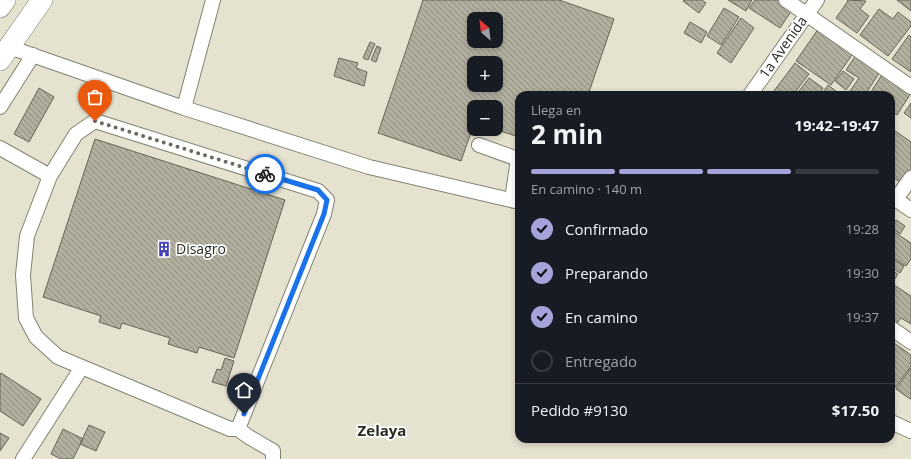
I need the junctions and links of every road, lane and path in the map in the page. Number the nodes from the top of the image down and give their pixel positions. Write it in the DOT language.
graph roads {
  1 [pos="5,0"];
  2 [pos="42,0"];
  3 [pos="213,0"];
  4 [pos="786,0"];
  5 [pos="817,0"];
  6 [pos="0,7"];
  7 [pos="807,15"];
  8 [pos="5,54"];
  9 [pos="33,55"];
  10 [pos="911,87"];
  11 [pos="753,91"];
  12 [pos="0,107"];
  13 [pos="184,108"];
  14 [pos="479,145"];
  15 [pos="0,148"];
  16 [pos="515,159"];
  17 [pos="50,176"];
  18 [pos="911,178"];
  19 [pos="895,196"];
  20 [pos="895,199"];
  21 [pos="515,201"];
  22 [pos="911,210"];
  23 [pos="895,331"];
  24 [pos="911,342"];
  25 [pos="82,367"];
  26 [pos="895,424"];
  27 [pos="238,428"];
  28 [pos="911,432"];
  29 [pos="23,459"];
  30 [pos="273,459"];
  1 -- 6 [label="highway"];
  2 -- 8 [label="highway"];
  3 -- 13 [label="street"];
  4 -- 7 [label="street"];
  5 -- 7 [label="street, 1a Avenida"];
  7 -- 10 [label="street"];
  7 -- 11 [label="street, 1a Avenida"];
  8 -- 9 [label="street"];
  9 -- 12 [label="street"];
  9 -- 13 [label="street"];
  13 -- 21 [label="street"];
  14 -- 16 [label="street"];
  15 -- 17 [label="street"];
  17 -- 25 [label="street"];
  17 -- 27 [label="street"];
  18 -- 19 [label="street"];
  20 -- 22 [label="street"];
  23 -- 24 [label="street"];
  25 -- 27 [label="street"];
  25 -- 29 [label="street"];
  26 -- 28 [label="street"];
  27 -- 30 [label="street"];
}
